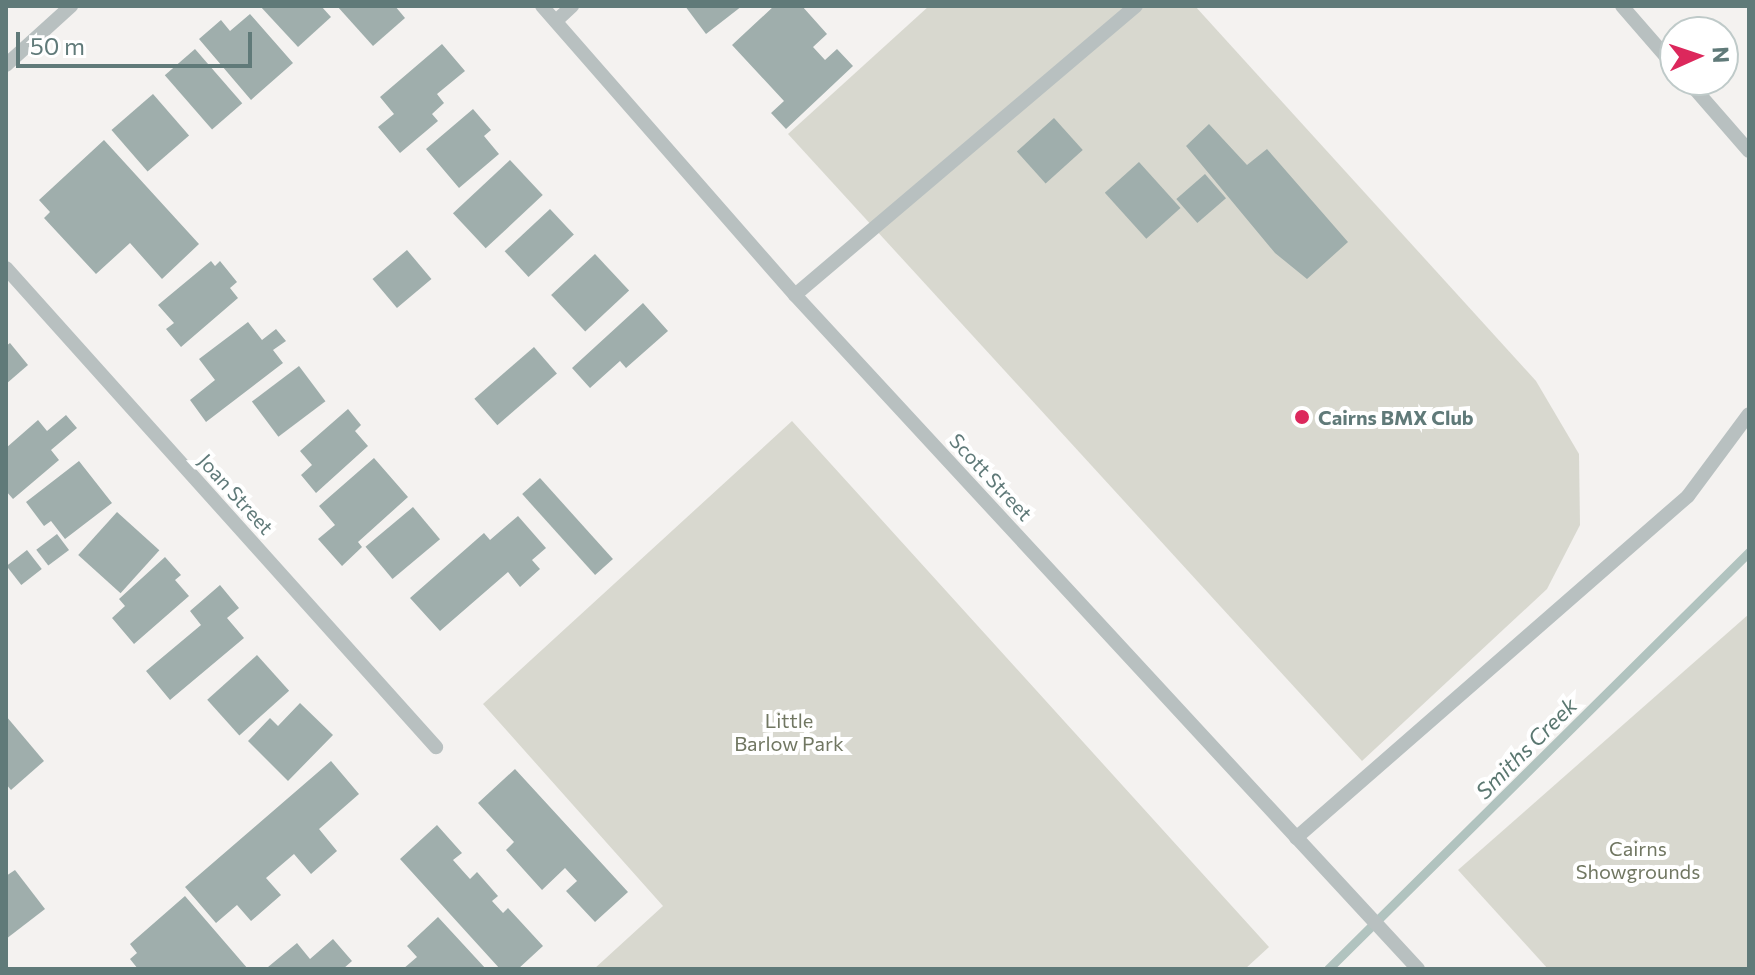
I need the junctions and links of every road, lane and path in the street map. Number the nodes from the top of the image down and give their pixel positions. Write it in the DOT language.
graph roads {
  1 [pos="71,6"];
  2 [pos="542,6"];
  3 [pos="572,6"];
  4 [pos="1136,6"];
  5 [pos="1622,6"];
  6 [pos="556,21"];
  7 [pos="1659,49"];
  8 [pos="6,65"];
  9 [pos="1701,96"];
  10 [pos="1749,151"];
  11 [pos="6,268"];
  12 [pos="795,295"];
  13 [pos="1749,414"];
  14 [pos="436,747"];
  15 [pos="1296,838"];
  16 [pos="1418,969"];
  1 -- 8 [label="street"];
  2 -- 6 [label="street, Scott Street"];
  3 -- 6 [label="street"];
  4 -- 12 [label="street"];
  5 -- 7 [label="street"];
  6 -- 12 [label="street, Scott Street"];
  9 -- 10 [label="street"];
  11 -- 14 [label="street, Joan Street"];
  12 -- 15 [label="street, Scott Street"];
  13 -- 15 [label="street"];
  15 -- 16 [label="street, Scott Street"];
}
